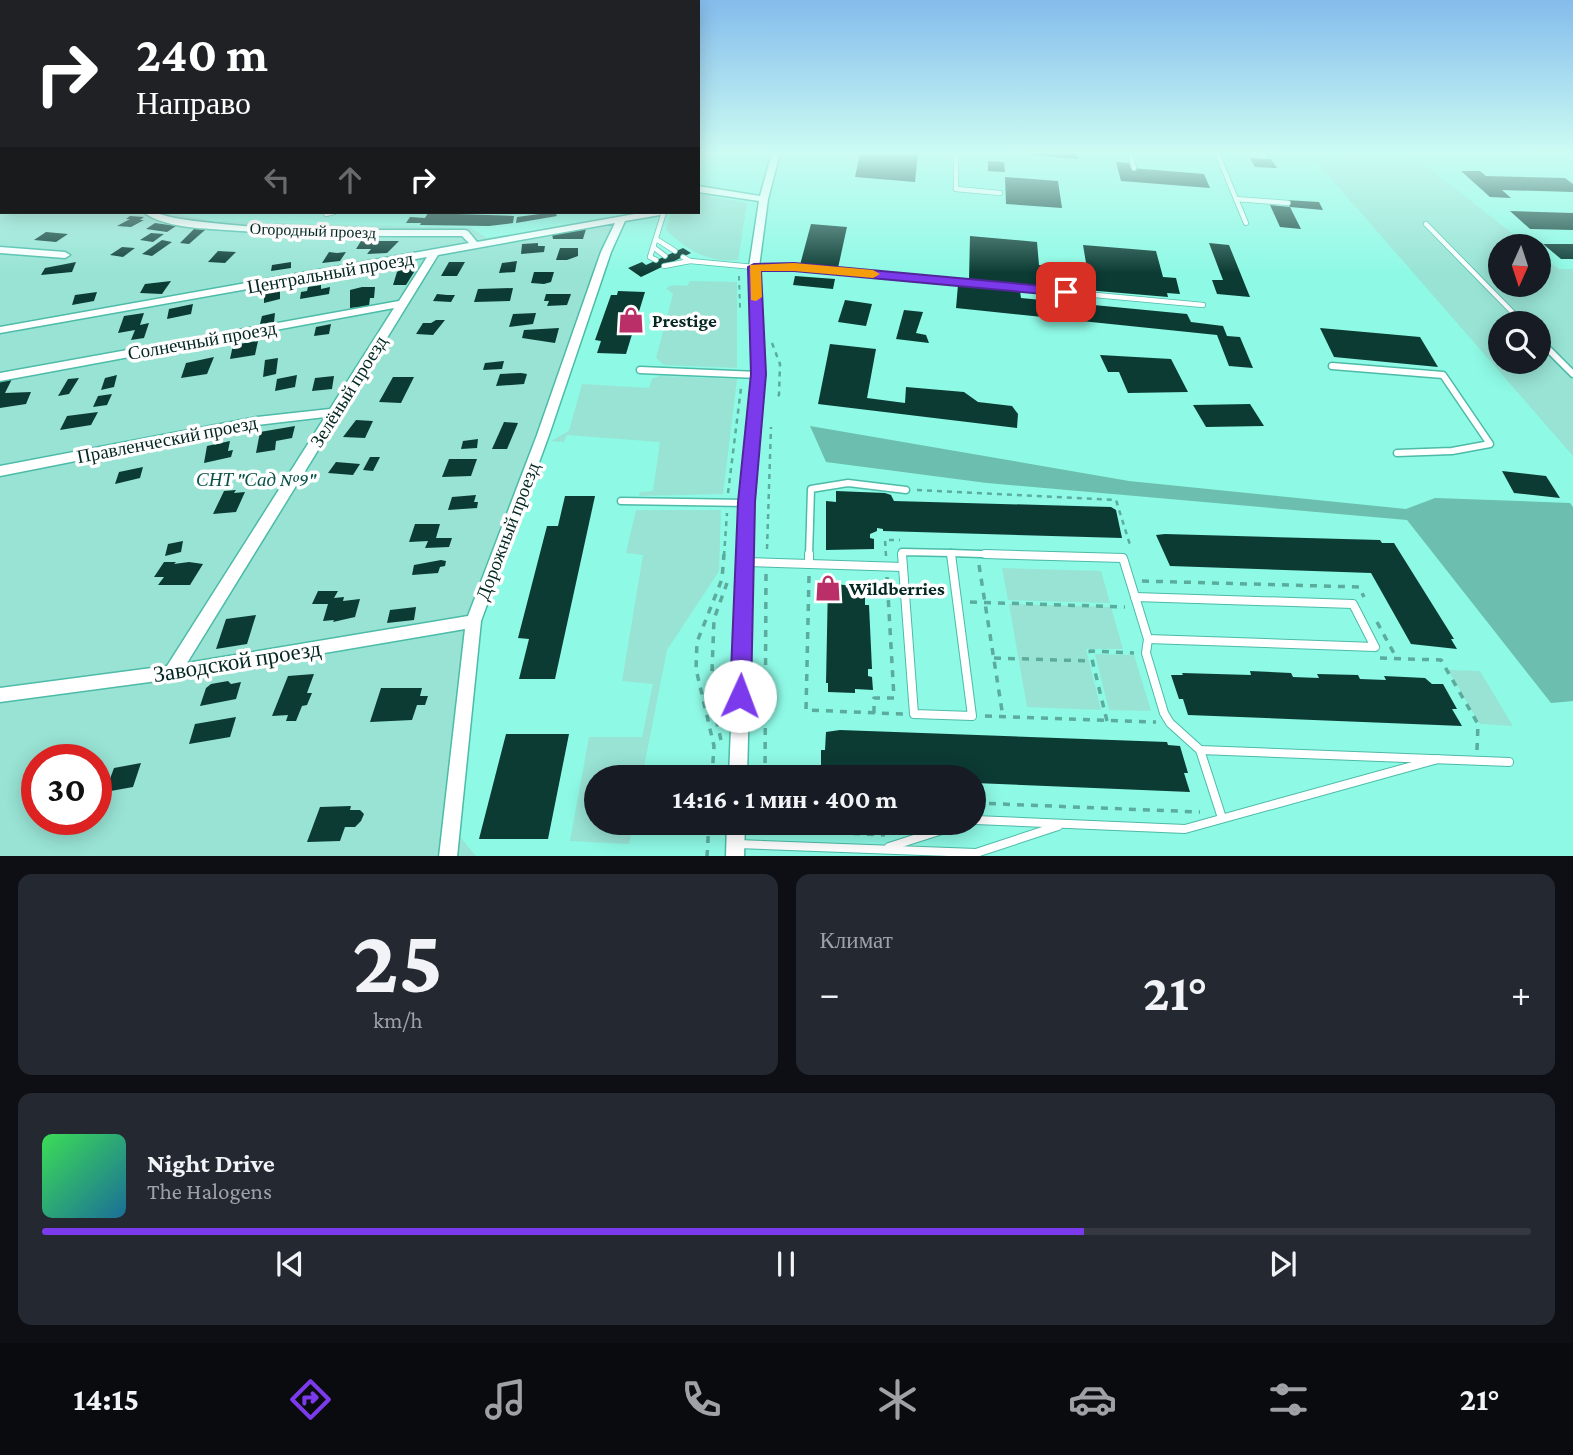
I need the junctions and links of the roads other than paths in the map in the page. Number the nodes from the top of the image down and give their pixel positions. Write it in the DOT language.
graph roads {
  1 [pos="724,193"];
  2 [pos="766,193"];
  3 [pos="1233,193"];
  4 [pos="764,199"];
  5 [pos="1236,199"];
  6 [pos="1288,203"];
  7 [pos="150,214"];
  8 [pos="647,214"];
  9 [pos="658,214"];
  10 [pos="621,219"];
  11 [pos="1246,223"];
  12 [pos="1426,224"];
  13 [pos="656,239"];
  14 [pos="475,245"];
  15 [pos="653,247"];
  16 [pos="0,250"];
  17 [pos="675,251"];
  18 [pos="434,253"];
  19 [pos="65,255"];
  20 [pos="665,256"];
  21 [pos="683,257"];
  22 [pos="656,260"];
  23 [pos="690,261"];
  24 [pos="664,266"];
  25 [pos="754,267"];
  26 [pos="404,303"];
  27 [pos="1203,305"];
  28 [pos="1511,311"];
  29 [pos="0,330"];
  30 [pos="1551,352"];
  31 [pos="1332,366"];
  32 [pos="640,370"];
  33 [pos="758,374"];
  34 [pos="1573,374"];
  35 [pos="0,377"];
  36 [pos="335,412"];
  37 [pos="1397,453"];
  38 [pos="0,471"];
  39 [pos="906,489"];
  40 [pos="621,501"];
  41 [pos="747,502"];
  42 [pos="951,553"];
  43 [pos="745,562"];
  44 [pos="809,564"];
  45 [pos="903,567"];
  46 [pos="1135,597"];
  47 [pos="473,621"];
  48 [pos="1148,639"];
  49 [pos="172,672"];
  50 [pos="0,695"];
  51 [pos="1200,750"];
  52 [pos="1438,759"];
  53 [pos="1509,762"];
  54 [pos="738,765"];
  55 [pos="1221,816"];
  56 [pos="986,820"];
  57 [pos="1065,824"];
  58 [pos="927,835"];
  59 [pos="883,849"];
  60 [pos="735,850"];
  61 [pos="448,856"];
  1 -- 4 [label="street"];
  2 -- 4 [label="street"];
  3 -- 5 [label="lane"];
  4 -- 25 [label="street"];
  5 -- 6 [label="lane"];
  5 -- 11 [label="lane"];
  7 -- 14 [label="street, Огородный проезд"];
  8 -- 10 [label="street, Центральный проезд"];
  9 -- 13 [label="lane"];
  10 -- 14 [label="street, Центральный проезд"];
  10 -- 47 [label="street, Дорожный проезд"];
  12 -- 28 [label="lane"];
  13 -- 15 [label="lane"];
  13 -- 17 [label="lane"];
  14 -- 18 [label="street, Центральный проезд"];
  15 -- 20 [label="lane"];
  15 -- 22 [label="lane"];
  16 -- 19 [label="street"];
  18 -- 26 [label="street, Зелёный проезд"];
  18 -- 29 [label="street, Центральный проезд"];
  21 -- 23 [label="lane"];
  23 -- 24 [label="lane"];
  23 -- 25 [label="lane"];
  25 -- 27 [label="lane"];
  25 -- 33 [label="street"];
  26 -- 35 [label="street, Солнечный проезд"];
  26 -- 36 [label="street, Зелёный проезд"];
  30 -- 34 [label="lane"];
  31 -- 37 [label="lane"];
  32 -- 33 [label="lane"];
  33 -- 41 [label="street"];
  36 -- 38 [label="street, Правленческий проезд"];
  36 -- 49 [label="street, Зелёный проезд"];
  39 -- 44 [label="lane"];
  40 -- 41 [label="lane"];
  41 -- 43 [label="street"];
  42 -- 45 [label="lane"];
  42 -- 45 [label="lane"];
  42 -- 46 [label="lane"];
  43 -- 44 [label="lane"];
  43 -- 54 [label="street"];
  44 -- 45 [label="lane"];
  46 -- 48 [label="lane"];
  46 -- 48 [label="lane"];
  47 -- 49 [label="street, Заводской проезд"];
  47 -- 61 [label="street, Дорожный проезд"];
  48 -- 51 [label="lane"];
  49 -- 50 [label="street, Заводской проезд"];
  51 -- 52 [label="lane"];
  51 -- 55 [label="lane"];
  52 -- 53 [label="lane"];
  52 -- 55 [label="lane"];
  55 -- 57 [label="lane"];
  56 -- 57 [label="lane"];
  57 -- 59 [label="lane"];
  58 -- 59 [label="lane"];
  59 -- 60 [label="lane"];
}
